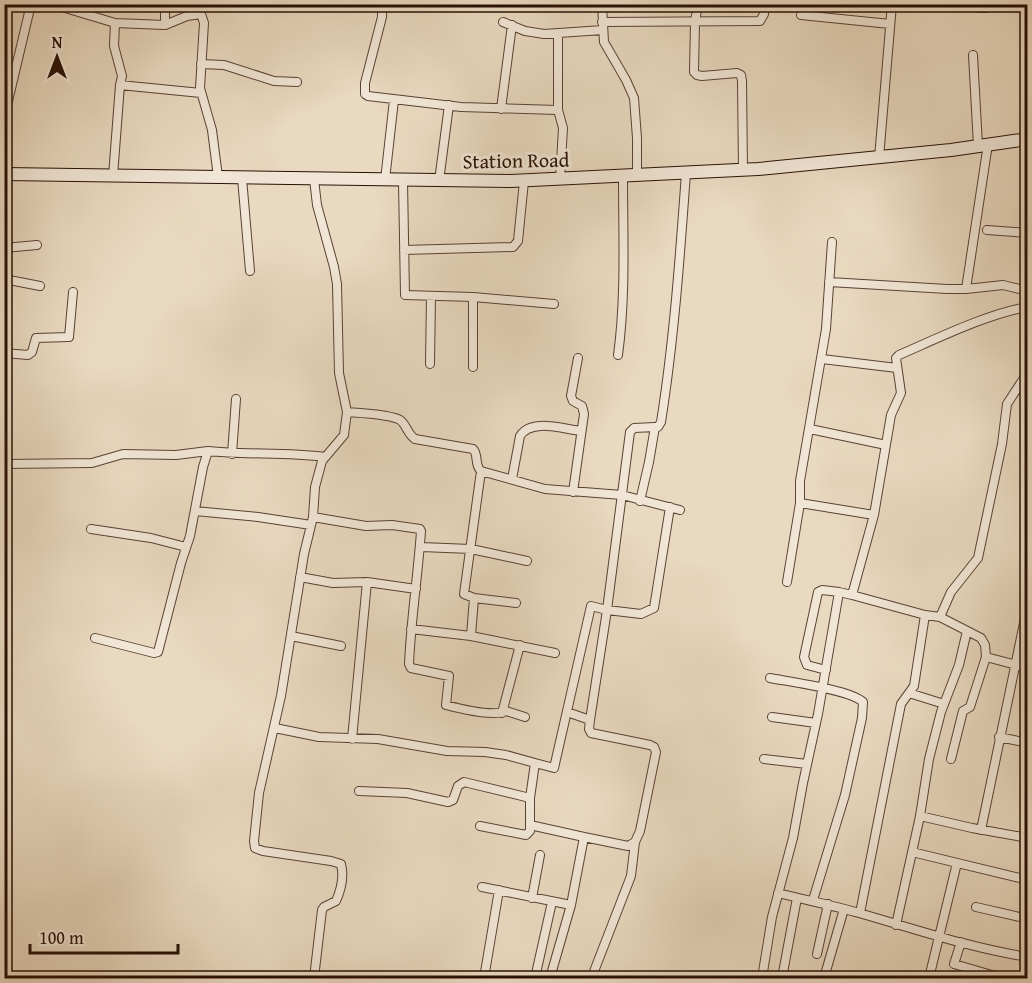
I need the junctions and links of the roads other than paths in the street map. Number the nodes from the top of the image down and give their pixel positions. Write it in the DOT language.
graph roads {
  1 [pos="31,4"];
  2 [pos="52,4"];
  3 [pos="165,4"];
  4 [pos="382,4"];
  5 [pos="603,4"];
  6 [pos="698,4"];
  7 [pos="765,4"];
  8 [pos="892,4"];
  9 [pos="921,4"];
  10 [pos="985,8"];
  11 [pos="801,15"];
  12 [pos="695,22"];
  13 [pos="115,23"];
  14 [pos="890,24"];
  15 [pos="165,25"];
  16 [pos="603,26"];
  17 [pos="558,33"];
  18 [pos="973,55"];
  19 [pos="201,64"];
  20 [pos="297,82"];
  21 [pos="120,85"];
  22 [pos="201,93"];
  23 [pos="394,100"];
  24 [pos="449,105"];
  25 [pos="501,109"];
  26 [pos="558,110"];
  27 [pos="4,118"];
  28 [pos="1028,140"];
  29 [pos="983,145"];
  30 [pos="879,158"];
  31 [pos="742,170"];
  32 [pos="686,173"];
  33 [pos="4,174"];
  34 [pos="636,175"];
  35 [pos="113,176"];
  36 [pos="623,176"];
  37 [pos="218,177"];
  38 [pos="242,178"];
  39 [pos="314,179"];
  40 [pos="560,179"];
  41 [pos="386,180"];
  42 [pos="524,180"];
  43 [pos="403,181"];
  44 [pos="439,181"];
  45 [pos="987,230"];
  46 [pos="1028,233"];
  47 [pos="831,242"];
  48 [pos="37,245"];
  49 [pos="4,248"];
  50 [pos="404,250"];
  51 [pos="250,271"];
  52 [pos="4,279"];
  53 [pos="829,282"];
  54 [pos="40,286"];
  55 [pos="966,289"];
  56 [pos="1028,291"];
  57 [pos="73,292"];
  58 [pos="431,296"];
  59 [pos="473,297"];
  60 [pos="555,304"];
  61 [pos="1028,307"];
  62 [pos="4,353"];
  63 [pos="618,355"];
  64 [pos="578,358"];
  65 [pos="822,359"];
  66 [pos="430,364"];
  67 [pos="473,367"];
  68 [pos="897,368"];
  69 [pos="1028,372"];
  70 [pos="236,399"];
  71 [pos="348,412"];
  72 [pos="655,427"];
  73 [pos="810,429"];
  74 [pos="581,431"];
  75 [pos="886,445"];
  76 [pos="208,451"];
  77 [pos="232,454"];
  78 [pos="325,457"];
  79 [pos="4,464"];
  80 [pos="481,471"];
  81 [pos="512,479"];
  82 [pos="573,492"];
  83 [pos="622,495"];
  84 [pos="640,501"];
  85 [pos="800,503"];
  86 [pos="670,507"];
  87 [pos="680,510"];
  88 [pos="195,511"];
  89 [pos="874,515"];
  90 [pos="312,521"];
  91 [pos="91,530"];
  92 [pos="421,546"];
  93 [pos="186,547"];
  94 [pos="471,549"];
  95 [pos="527,561"];
  96 [pos="300,577"];
  97 [pos="367,582"];
  98 [pos="787,582"];
  99 [pos="416,589"];
  100 [pos="839,592"];
  101 [pos="852,595"];
  102 [pos="474,598"];
  103 [pos="516,603"];
  104 [pos="1028,604"];
  105 [pos="608,610"];
  106 [pos="925,615"];
  107 [pos="940,617"];
  108 [pos="411,628"];
  109 [pos="967,631"];
  110 [pos="291,636"];
  111 [pos="471,636"];
  112 [pos="95,638"];
  113 [pos="520,645"];
  114 [pos="341,646"];
  115 [pos="555,653"];
  116 [pos="986,657"];
  117 [pos="1016,664"];
  118 [pos="1028,668"];
  119 [pos="826,670"];
  120 [pos="770,678"];
  121 [pos="823,689"];
  122 [pos="909,693"];
  123 [pos="944,704"];
  124 [pos="567,712"];
  125 [pos="502,713"];
  126 [pos="525,717"];
  127 [pos="772,717"];
  128 [pos="590,720"];
  129 [pos="816,723"];
  130 [pos="275,728"];
  131 [pos="999,737"];
  132 [pos="352,739"];
  133 [pos="1028,743"];
  134 [pos="764,759"];
  135 [pos="951,759"];
  136 [pos="535,763"];
  137 [pos="807,764"];
  138 [pos="359,791"];
  139 [pos="530,798"];
  140 [pos="920,816"];
  141 [pos="530,825"];
  142 [pos="480,826"];
  143 [pos="981,830"];
  144 [pos="584,837"];
  145 [pos="1028,838"];
  146 [pos="635,842"];
  147 [pos="912,852"];
  148 [pos="540,855"];
  149 [pos="957,863"];
  150 [pos="1028,880"];
  151 [pos="482,887"];
  152 [pos="499,890"];
  153 [pos="778,893"];
  154 [pos="532,898"];
  155 [pos="797,898"];
  156 [pos="813,900"];
  157 [pos="552,902"];
  158 [pos="828,904"];
  159 [pos="571,905"];
  160 [pos="976,907"];
  161 [pos="844,909"];
  162 [pos="860,913"];
  163 [pos="1028,919"];
  164 [pos="896,925"];
  165 [pos="939,937"];
  166 [pos="961,942"];
  167 [pos="817,954"];
  168 [pos="1028,957"];
  169 [pos="593,974"];
  170 [pos="314,978"];
  171 [pos="483,978"];
  172 [pos="535,978"];
  173 [pos="550,978"];
  174 [pos="762,978"];
  175 [pos="782,978"];
  176 [pos="824,978"];
  177 [pos="929,978"];
  178 [pos="1002,978"];
  1 -- 27 [label="street"];
  2 -- 13 [label="street"];
  3 -- 15 [label="street"];
  4 -- 23 [label="street"];
  5 -- 16 [label="street"];
  6 -- 12 [label="street"];
  7 -- 12 [label="street"];
  8 -- 14 [label="street"];
  9 -- 10 [label="street"];
  11 -- 14 [label="street"];
  12 -- 16 [label="street"];
  12 -- 31 [label="street"];
  13 -- 15 [label="street"];
  13 -- 21 [label="street"];
  14 -- 30 [label="street"];
  15 -- 19 [label="street"];
  16 -- 17 [label="street"];
  16 -- 34 [label="street"];
  17 -- 25 [label="street"];
  17 -- 26 [label="street"];
  18 -- 29 [label="street"];
  19 -- 20 [label="street"];
  19 -- 22 [label="street"];
  21 -- 22 [label="street"];
  21 -- 35 [label="street"];
  22 -- 37 [label="street"];
  23 -- 24 [label="street"];
  23 -- 41 [label="street"];
  24 -- 25 [label="street"];
  24 -- 44 [label="street"];
  25 -- 26 [label="street"];
  26 -- 40 [label="street"];
  28 -- 29 [label="main road, Station Road"];
  29 -- 30 [label="main road, Station Road"];
  29 -- 55 [label="street"];
  30 -- 31 [label="main road, Station Road"];
  31 -- 32 [label="main road, Station Road"];
  32 -- 34 [label="main road, Station Road"];
  32 -- 72 [label="street"];
  33 -- 35 [label="main road, Station Road"];
  34 -- 36 [label="main road, Station Road"];
  35 -- 37 [label="main road, Station Road"];
  36 -- 40 [label="main road, Station Road"];
  36 -- 63 [label="street"];
  37 -- 38 [label="main road, Station Road"];
  38 -- 39 [label="main road, Station Road"];
  38 -- 51 [label="street"];
  39 -- 41 [label="main road, Station Road"];
  39 -- 71 [label="street"];
  40 -- 42 [label="main road, Station Road"];
  41 -- 43 [label="main road, Station Road"];
  42 -- 44 [label="main road, Station Road"];
  42 -- 50 [label="street"];
  43 -- 44 [label="main road, Station Road"];
  43 -- 50 [label="street"];
  45 -- 46 [label="street"];
  47 -- 53 [label="street"];
  48 -- 49 [label="street"];
  50 -- 58 [label="street"];
  52 -- 54 [label="street"];
  53 -- 55 [label="street"];
  53 -- 65 [label="street"];
  55 -- 56 [label="street"];
  57 -- 62 [label="street"];
  58 -- 59 [label="street"];
  58 -- 66 [label="street"];
  59 -- 60 [label="street"];
  59 -- 67 [label="street"];
  61 -- 68 [label="street"];
  64 -- 74 [label="street"];
  65 -- 68 [label="street"];
  65 -- 73 [label="street"];
  68 -- 75 [label="street"];
  69 -- 107 [label="street"];
  70 -- 77 [label="street"];
  71 -- 78 [label="street"];
  71 -- 80 [label="street"];
  72 -- 83 [label="street"];
  72 -- 84 [label="street"];
  73 -- 75 [label="street"];
  73 -- 85 [label="street"];
  74 -- 81 [label="street"];
  74 -- 82 [label="street"];
  75 -- 89 [label="street"];
  76 -- 77 [label="street"];
  76 -- 79 [label="street"];
  76 -- 88 [label="street"];
  77 -- 78 [label="street"];
  78 -- 90 [label="street"];
  80 -- 81 [label="street"];
  80 -- 94 [label="street"];
  81 -- 82 [label="street"];
  82 -- 83 [label="street"];
  83 -- 84 [label="street"];
  83 -- 105 [label="street"];
  84 -- 86 [label="street"];
  85 -- 89 [label="street"];
  85 -- 98 [label="street"];
  86 -- 87 [label="street"];
  86 -- 105 [label="street"];
  88 -- 90 [label="street"];
  88 -- 93 [label="street"];
  89 -- 101 [label="street"];
  90 -- 92 [label="street"];
  90 -- 96 [label="street"];
  91 -- 93 [label="street"];
  92 -- 94 [label="street"];
  92 -- 99 [label="street"];
  93 -- 112 [label="street"];
  94 -- 95 [label="street"];
  94 -- 102 [label="street"];
  96 -- 97 [label="street"];
  96 -- 110 [label="street"];
  97 -- 99 [label="street"];
  97 -- 132 [label="street"];
  99 -- 108 [label="street"];
  100 -- 101 [label="street"];
  100 -- 119 [label="street"];
  100 -- 119 [label="street"];
  101 -- 106 [label="street"];
  102 -- 103 [label="street"];
  102 -- 111 [label="street"];
  104 -- 117 [label="street"];
  105 -- 124 [label="street"];
  105 -- 128 [label="street"];
  106 -- 107 [label="street"];
  106 -- 122 [label="street"];
  107 -- 109 [label="street"];
  108 -- 111 [label="street"];
  108 -- 125 [label="street"];
  109 -- 116 [label="street"];
  109 -- 123 [label="street"];
  110 -- 114 [label="street"];
  110 -- 130 [label="street"];
  111 -- 113 [label="street"];
  113 -- 115 [label="street"];
  113 -- 125 [label="street"];
  116 -- 117 [label="street"];
  116 -- 135 [label="street"];
  117 -- 118 [label="street"];
  117 -- 131 [label="street"];
  119 -- 121 [label="street"];
  120 -- 121 [label="street"];
  121 -- 129 [label="street"];
  121 -- 156 [label="street"];
  122 -- 123 [label="street"];
  122 -- 162 [label="street"];
  123 -- 140 [label="street"];
  124 -- 128 [label="street"];
  124 -- 136 [label="street"];
  125 -- 126 [label="street"];
  127 -- 129 [label="street"];
  128 -- 146 [label="street"];
  129 -- 137 [label="street"];
  130 -- 132 [label="street"];
  130 -- 170 [label="street"];
  131 -- 133 [label="street"];
  131 -- 143 [label="street"];
  132 -- 136 [label="street"];
  134 -- 137 [label="street"];
  136 -- 139 [label="street"];
  137 -- 153 [label="street"];
  138 -- 139 [label="street"];
  139 -- 141 [label="street"];
  140 -- 143 [label="street"];
  140 -- 147 [label="street"];
  141 -- 142 [label="street"];
  141 -- 144 [label="street"];
  143 -- 145 [label="street"];
  144 -- 146 [label="street"];
  144 -- 159 [label="street"];
  146 -- 169 [label="street"];
  147 -- 149 [label="street"];
  147 -- 164 [label="street"];
  148 -- 154 [label="street"];
  149 -- 150 [label="street"];
  149 -- 165 [label="street"];
  151 -- 152 [label="street"];
  152 -- 154 [label="street"];
  152 -- 171 [label="street"];
  153 -- 155 [label="street"];
  153 -- 174 [label="street"];
  154 -- 157 [label="street"];
  155 -- 156 [label="street"];
  155 -- 175 [label="street"];
  156 -- 158 [label="street"];
  157 -- 159 [label="street"];
  157 -- 172 [label="street"];
  158 -- 161 [label="street"];
  158 -- 167 [label="street"];
  159 -- 173 [label="street"];
  160 -- 163 [label="street"];
  161 -- 162 [label="street"];
  161 -- 176 [label="street"];
  162 -- 164 [label="street"];
  164 -- 165 [label="street"];
  165 -- 166 [label="street"];
  165 -- 177 [label="street"];
  166 -- 168 [label="street"];
  166 -- 178 [label="street"];
}
